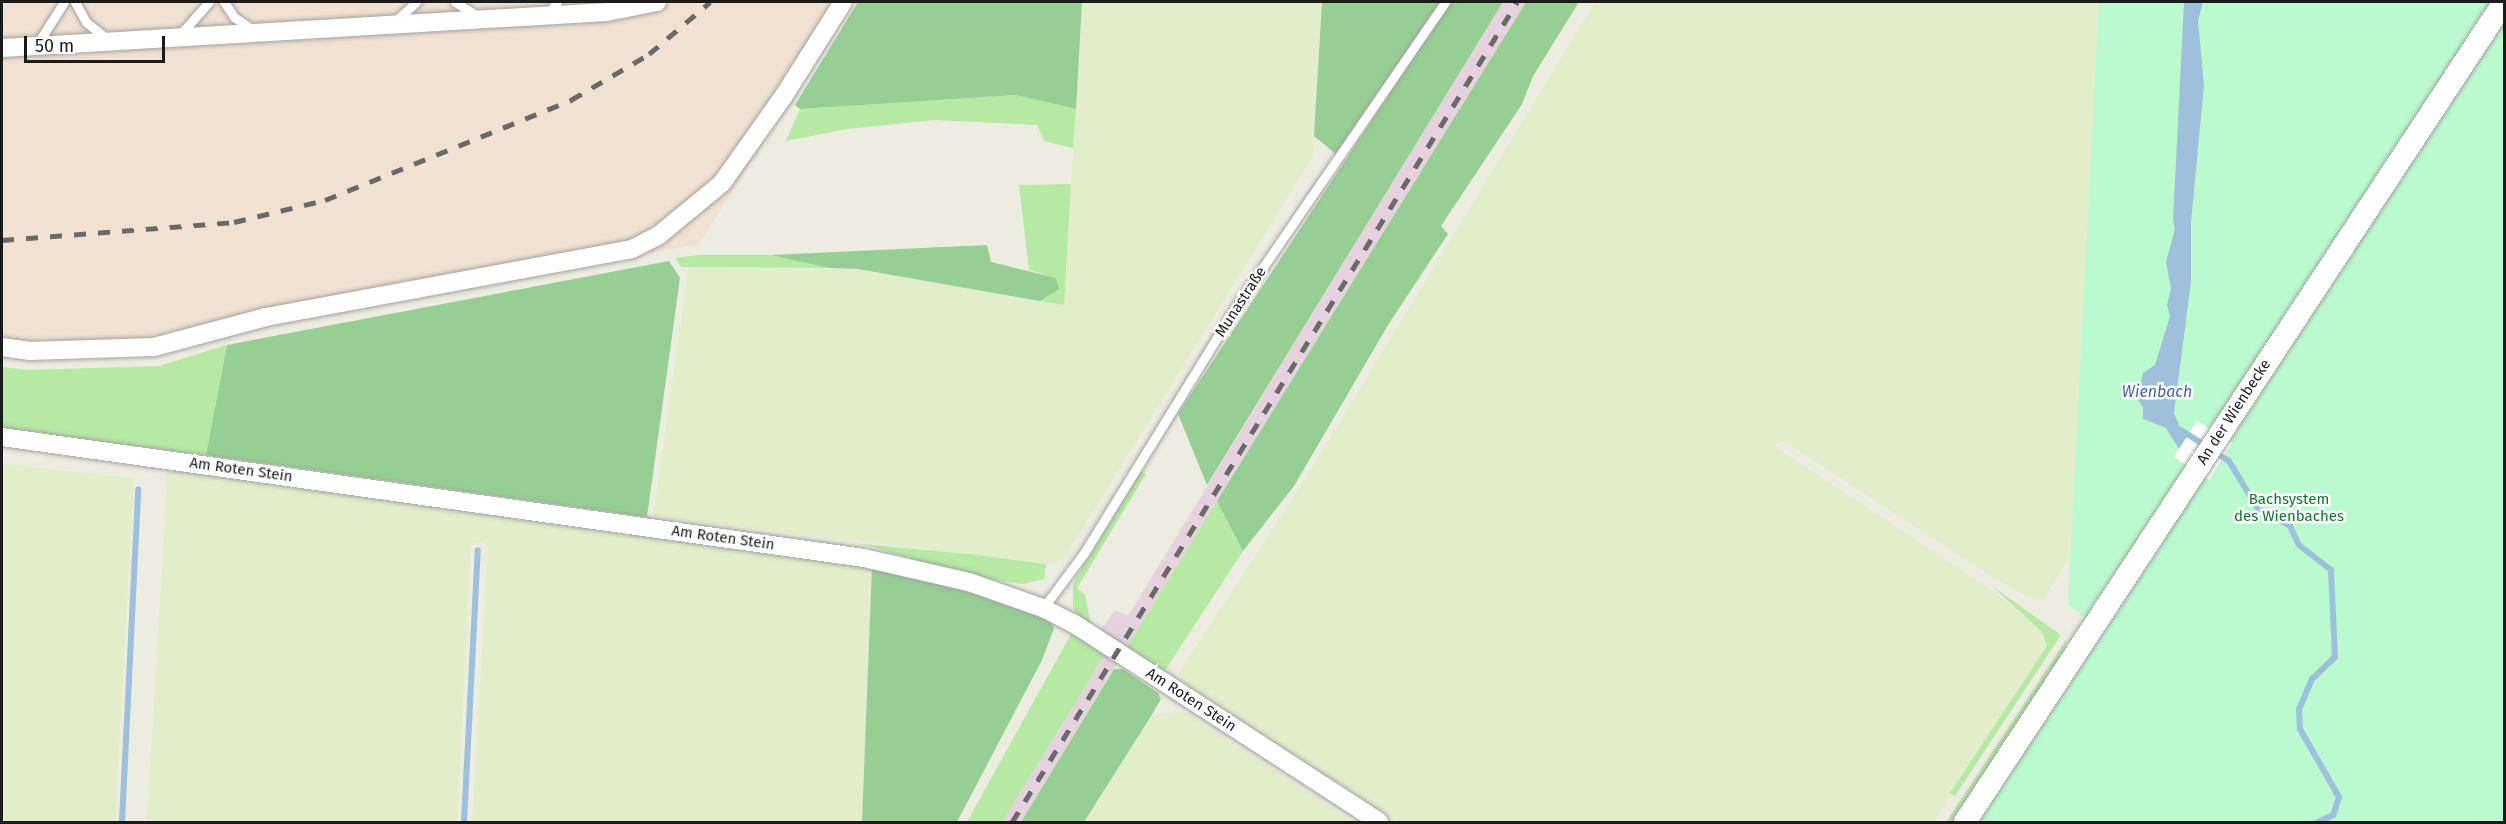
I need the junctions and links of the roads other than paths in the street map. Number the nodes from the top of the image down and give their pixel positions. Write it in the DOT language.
graph roads {
  1 [pos="64,2"];
  2 [pos="75,2"];
  3 [pos="209,2"];
  4 [pos="224,2"];
  5 [pos="416,2"];
  6 [pos="455,2"];
  7 [pos="657,2"];
  8 [pos="843,2"];
  9 [pos="1445,2"];
  10 [pos="2504,2"];
  11 [pos="632,4"];
  12 [pos="552,8"];
  13 [pos="481,18"];
  14 [pos="393,23"];
  15 [pos="255,32"];
  16 [pos="178,37"];
  17 [pos="110,41"];
  18 [pos="36,46"];
  19 [pos="2,48"];
  20 [pos="2,347"];
  21 [pos="2,437"];
  22 [pos="1043,608"];
  23 [pos="1379,822"];
  24 [pos="1965,822"];
  1 -- 18 [label="lane"];
  2 -- 17 [label="lane"];
  3 -- 16 [label="lane"];
  4 -- 15 [label="lane"];
  5 -- 14 [label="lane"];
  6 -- 13 [label="lane"];
  7 -- 11 [label="street"];
  8 -- 20 [label="street"];
  9 -- 22 [label="lane, Munastraße"];
  10 -- 24 [label="street, An der Wienbecke"];
  11 -- 12 [label="street"];
  12 -- 13 [label="street"];
  13 -- 14 [label="street"];
  14 -- 15 [label="street"];
  15 -- 16 [label="street"];
  16 -- 17 [label="street"];
  17 -- 18 [label="street"];
  18 -- 19 [label="street"];
  21 -- 22 [label="street, Am Roten Stein"];
  22 -- 23 [label="street, Am Roten Stein"];
}
